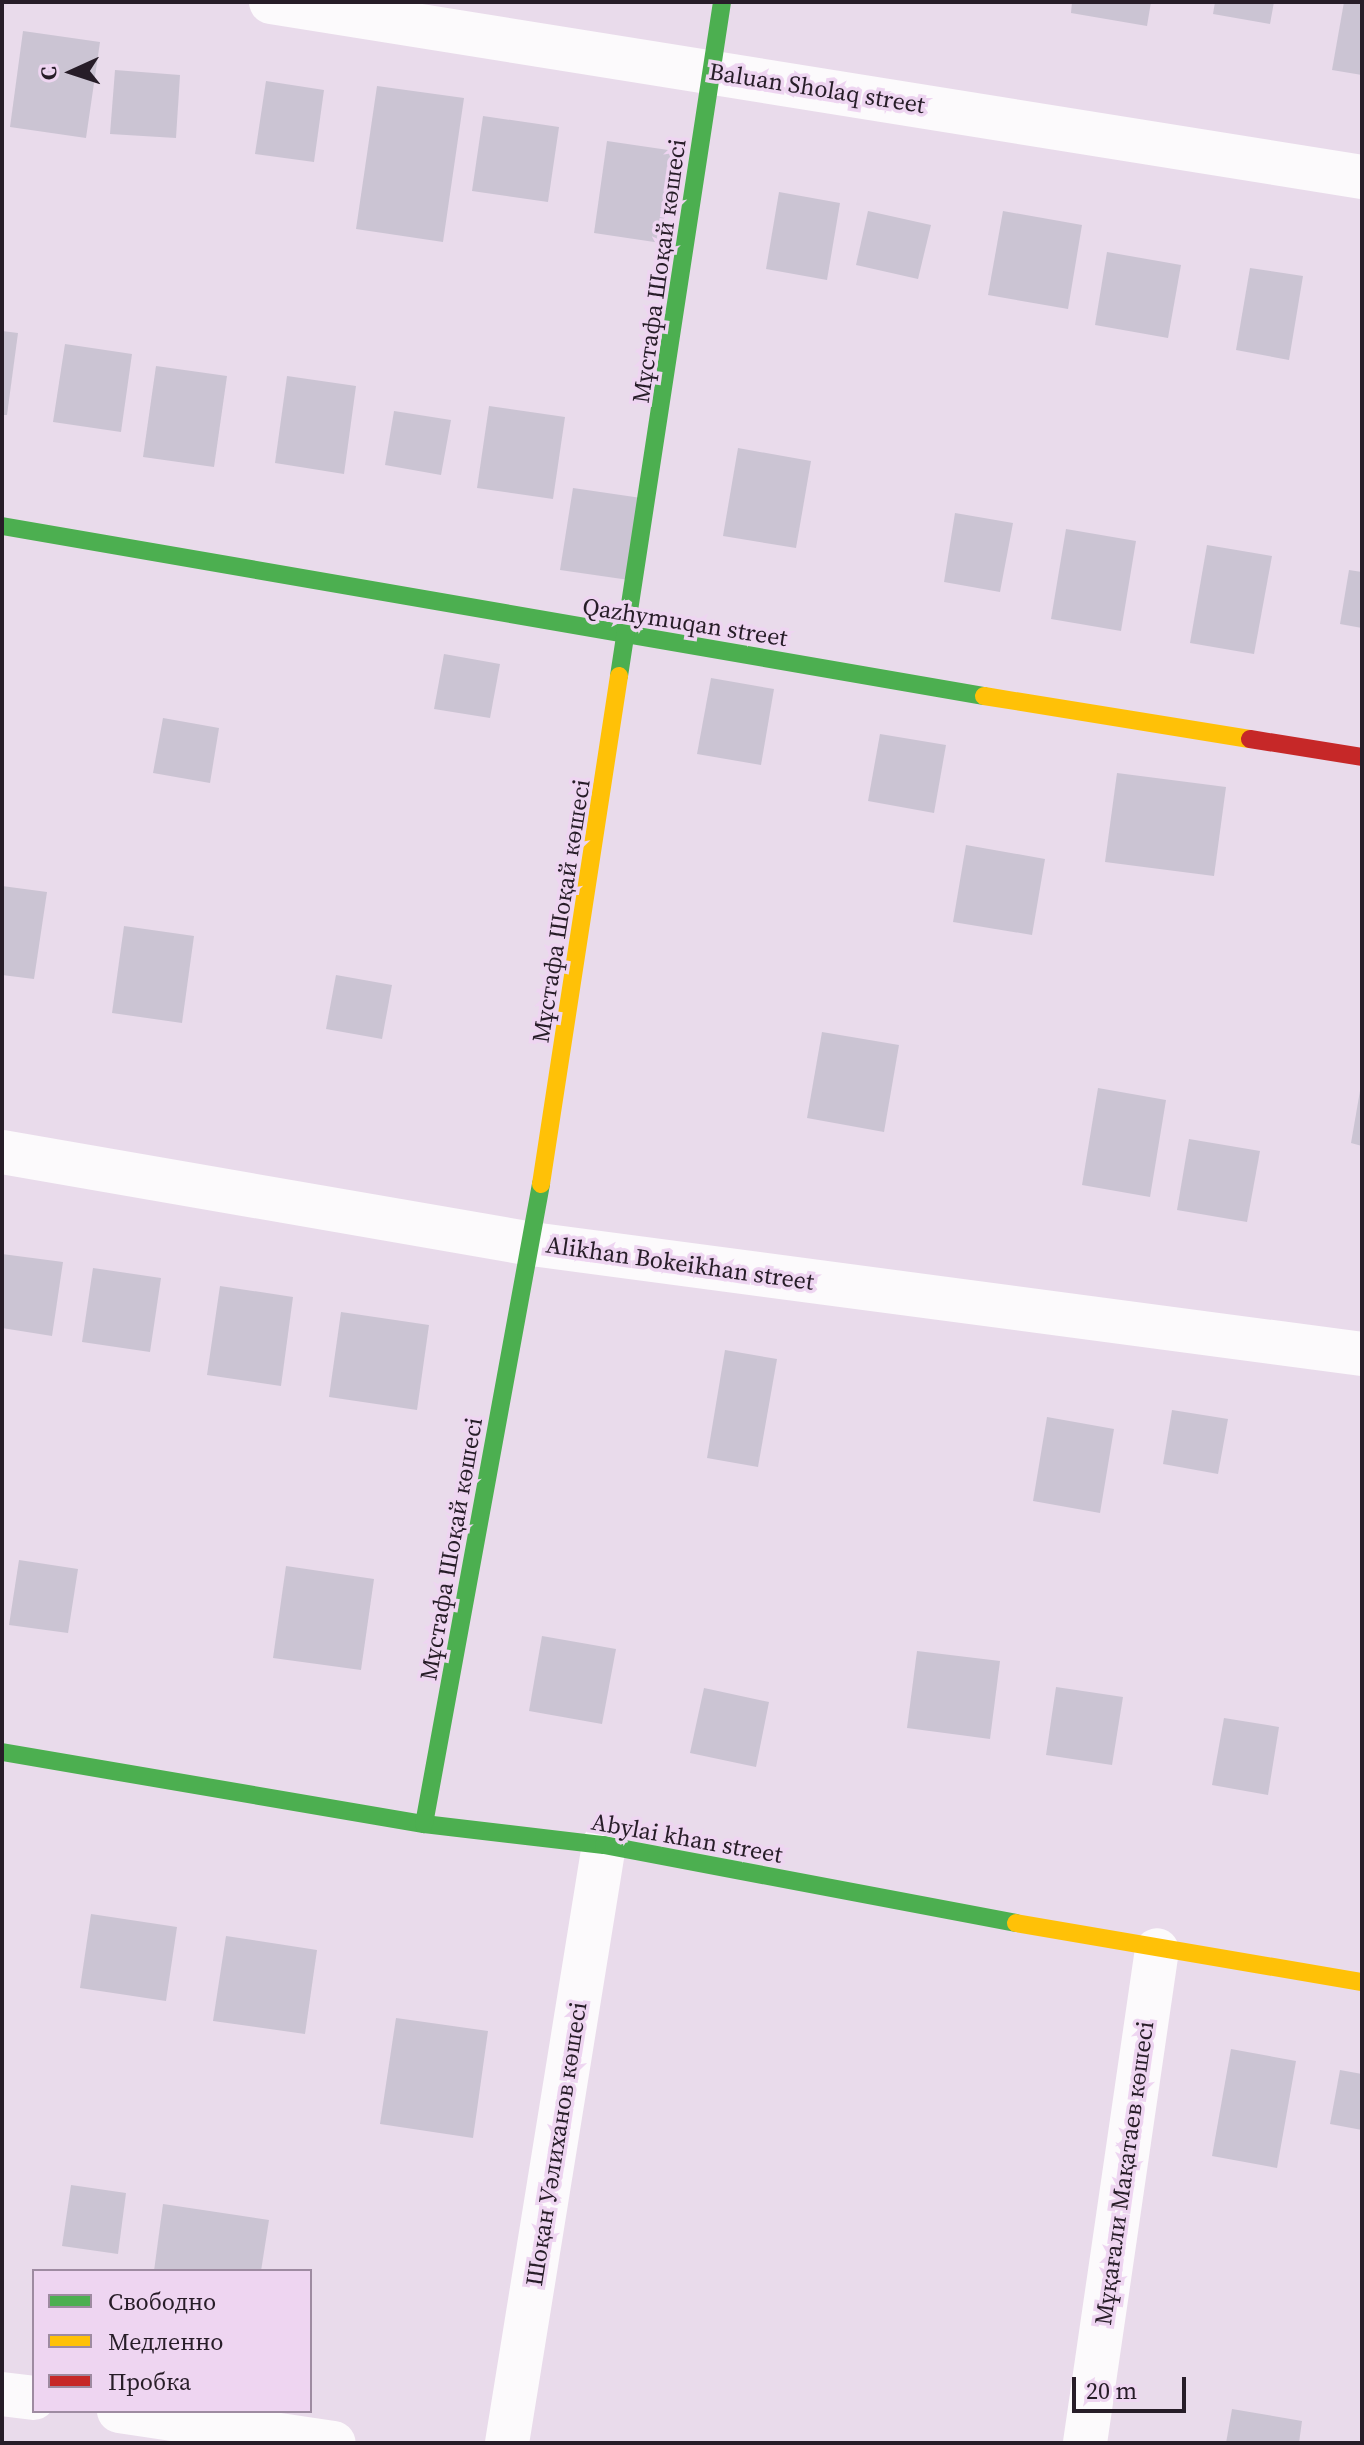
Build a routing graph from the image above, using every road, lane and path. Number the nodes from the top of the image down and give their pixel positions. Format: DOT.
graph roads {
  1 [pos="271,2"];
  2 [pos="722,2"];
  3 [pos="713,71"];
  4 [pos="1362,177"];
  5 [pos="2,526"];
  6 [pos="628,638"];
  7 [pos="1362,757"];
  8 [pos="2,1152"];
  9 [pos="532,1244"];
  10 [pos="1362,1354"];
  11 [pos="2,1752"];
  12 [pos="424,1824"];
  13 [pos="604,1845"];
  14 [pos="1157,1950"];
  15 [pos="1362,1982"];
  16 [pos="2,2394"];
  17 [pos="32,2398"];
  18 [pos="132,2413"];
  19 [pos="334,2443"];
  20 [pos="507,2443"];
  21 [pos="1085,2443"];
  1 -- 3 [label="street, Baluan Sholaq street"];
  2 -- 3 [label="street, Мұстафа Шоқай көшесі"];
  3 -- 4 [label="street, Baluan Sholaq street"];
  3 -- 6 [label="street, Мұстафа Шоқай көшесі"];
  5 -- 6 [label="street, Qazhymuqan street"];
  6 -- 7 [label="street, Qazhymuqan street"];
  6 -- 9 [label="street, Мұстафа Шоқай көшесі"];
  8 -- 9 [label="street, Alikhan Bokeikhan street"];
  9 -- 10 [label="street, Alikhan Bokeikhan street"];
  9 -- 12 [label="street, Мұстафа Шоқай көшесі"];
  11 -- 12 [label="street, Abylai khan street"];
  12 -- 13 [label="street, Abylai khan street"];
  13 -- 14 [label="street, Abylai khan street"];
  13 -- 20 [label="street, Шоқан Уәлиханов көшесі"];
  14 -- 15 [label="street, Abylai khan street"];
  14 -- 21 [label="street, Мұқағали Мақатаев көшесі"];
  16 -- 17 [label="street"];
  18 -- 19 [label="street"];
}
